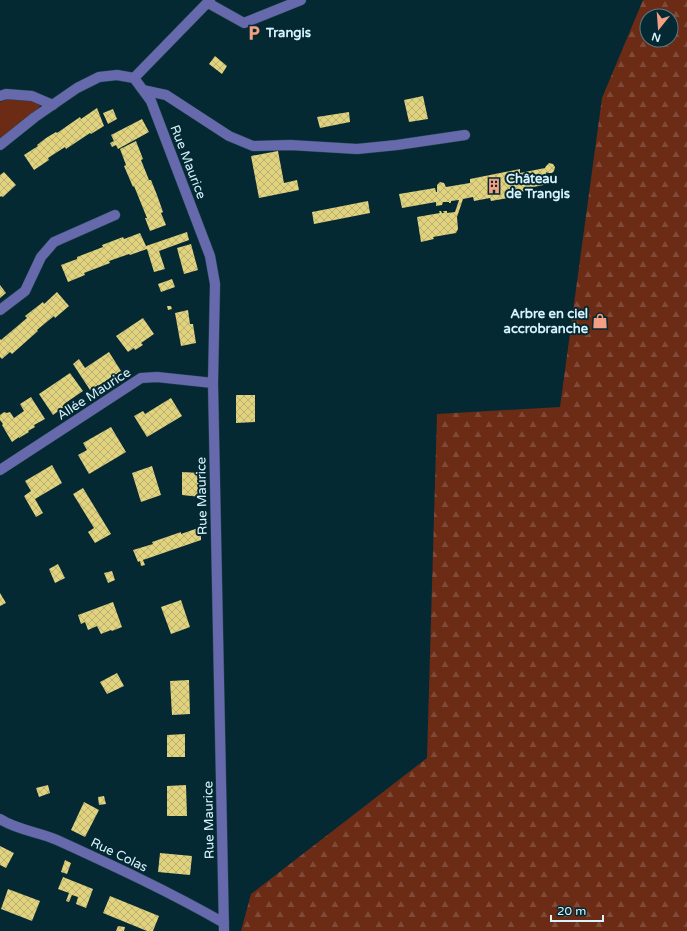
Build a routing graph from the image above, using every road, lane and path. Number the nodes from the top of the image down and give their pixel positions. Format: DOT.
graph roads {
  1 [pos="301,0"];
  2 [pos="209,1"];
  3 [pos="134,78"];
  4 [pos="143,90"];
  5 [pos="0,96"];
  6 [pos="52,105"];
  7 [pos="465,135"];
  8 [pos="0,145"];
  9 [pos="115,215"];
  10 [pos="0,310"];
  11 [pos="213,383"];
  12 [pos="0,470"];
  13 [pos="0,819"];
  14 [pos="224,927"];
  1 -- 2 [label="street"];
  2 -- 3 [label="street"];
  3 -- 4 [label="street, Rue Maurice"];
  3 -- 6 [label="street"];
  4 -- 7 [label="street"];
  4 -- 11 [label="street, Rue Maurice"];
  5 -- 6 [label="street"];
  6 -- 8 [label="street"];
  9 -- 10 [label="street"];
  11 -- 12 [label="street, Allée Maurice"];
  11 -- 14 [label="street, Rue Maurice"];
  13 -- 14 [label="street, Rue Colas"];
}
